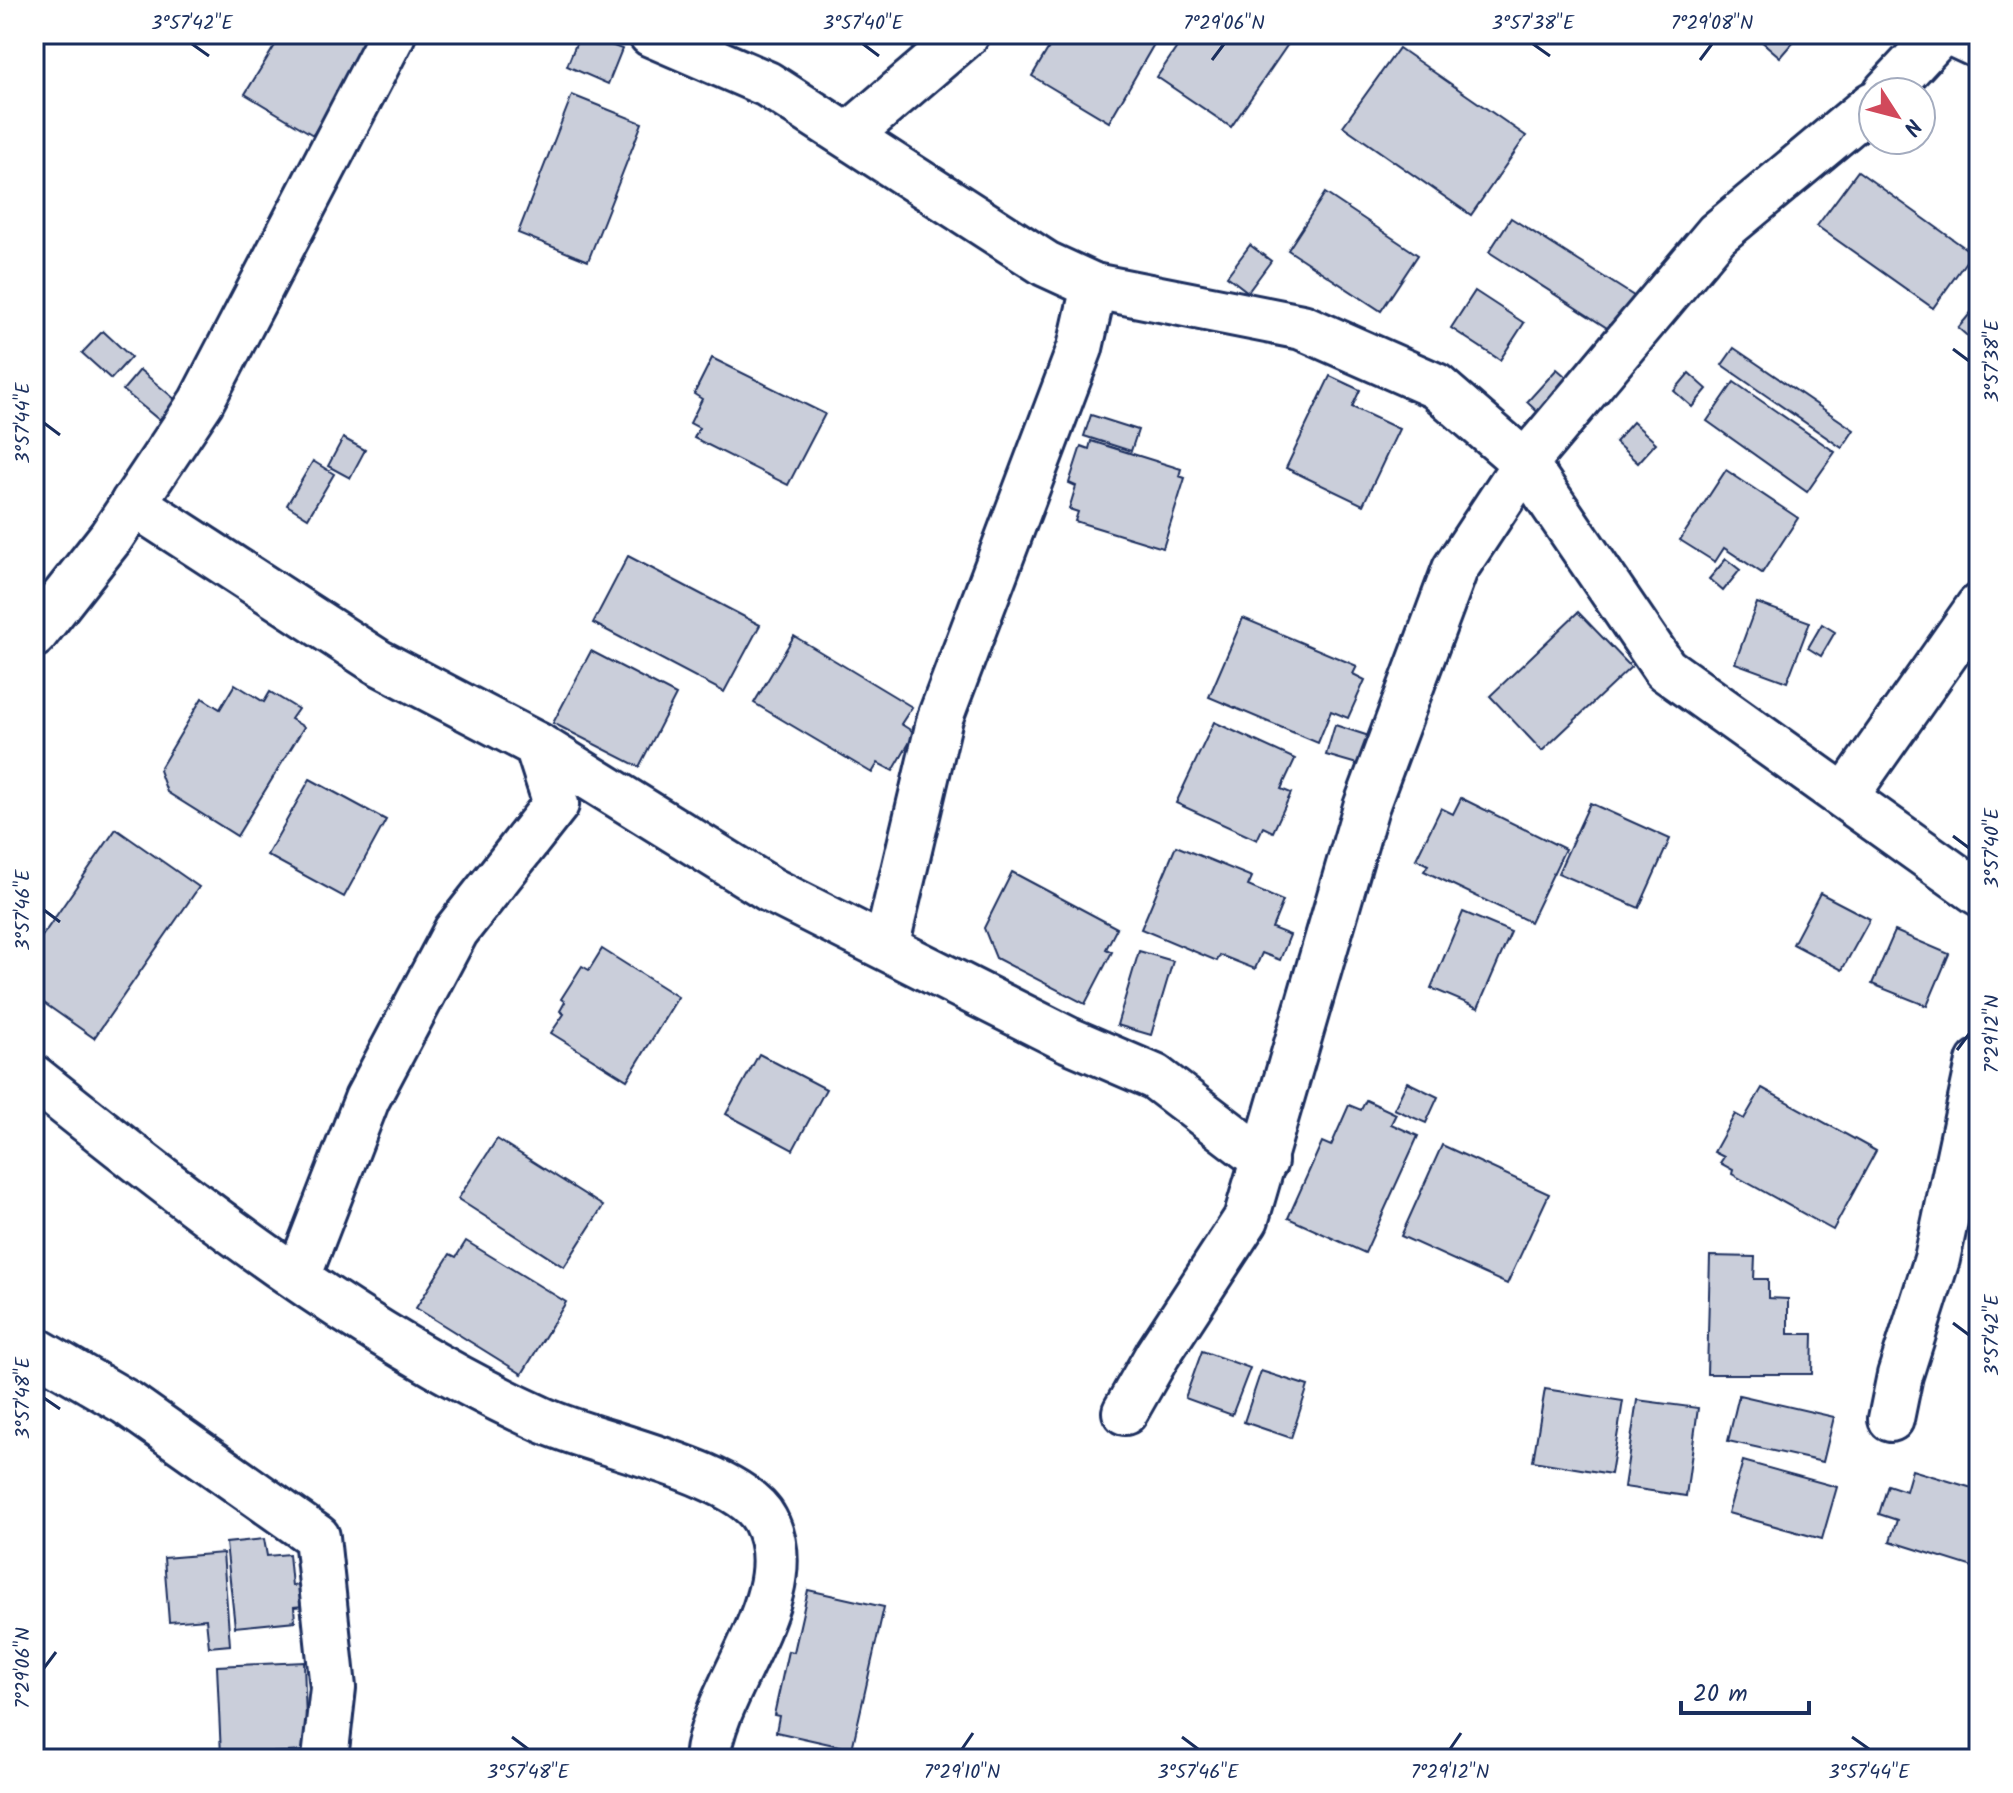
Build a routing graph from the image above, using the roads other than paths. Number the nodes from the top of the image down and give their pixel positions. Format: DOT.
graph roads {
  1 [pos="393,34"];
  2 [pos="651,34"];
  3 [pos="967,34"];
  4 [pos="1940,34"];
  5 [pos="1953,34"];
  6 [pos="1979,46"];
  7 [pos="1901,76"];
  8 [pos="1857,117"];
  9 [pos="849,135"];
  10 [pos="1094,286"];
  11 [pos="1525,463"];
  12 [pos="133,503"];
  13 [pos="1979,606"];
  14 [pos="34,635"];
  15 [pos="537,745"];
  16 [pos="1845,797"];
  17 [pos="1979,893"];
  18 [pos="886,947"];
  19 [pos="1979,1062"];
  20 [pos="34,1078"];
  21 [pos="1265,1161"];
  22 [pos="298,1277"];
  23 [pos="34,1349"];
  24 [pos="1125,1412"];
  25 [pos="1891,1419"];
  26 [pos="325,1759"];
  27 [pos="707,1759"];
  1 -- 12 [label="street"];
  2 -- 9 [label="street"];
  3 -- 9 [label="street"];
  4 -- 7 [label="street"];
  5 -- 6 [label="street"];
  8 -- 11 [label="street"];
  9 -- 10 [label="street"];
  10 -- 11 [label="street"];
  10 -- 18 [label="street"];
  11 -- 16 [label="street"];
  11 -- 21 [label="street"];
  12 -- 14 [label="street"];
  12 -- 15 [label="street"];
  13 -- 16 [label="street"];
  15 -- 18 [label="street"];
  15 -- 22 [label="street"];
  16 -- 17 [label="street"];
  18 -- 21 [label="street"];
  19 -- 25 [label="street"];
  20 -- 22 [label="street"];
  21 -- 24 [label="street"];
  22 -- 27 [label="street"];
  23 -- 26 [label="street"];
}
